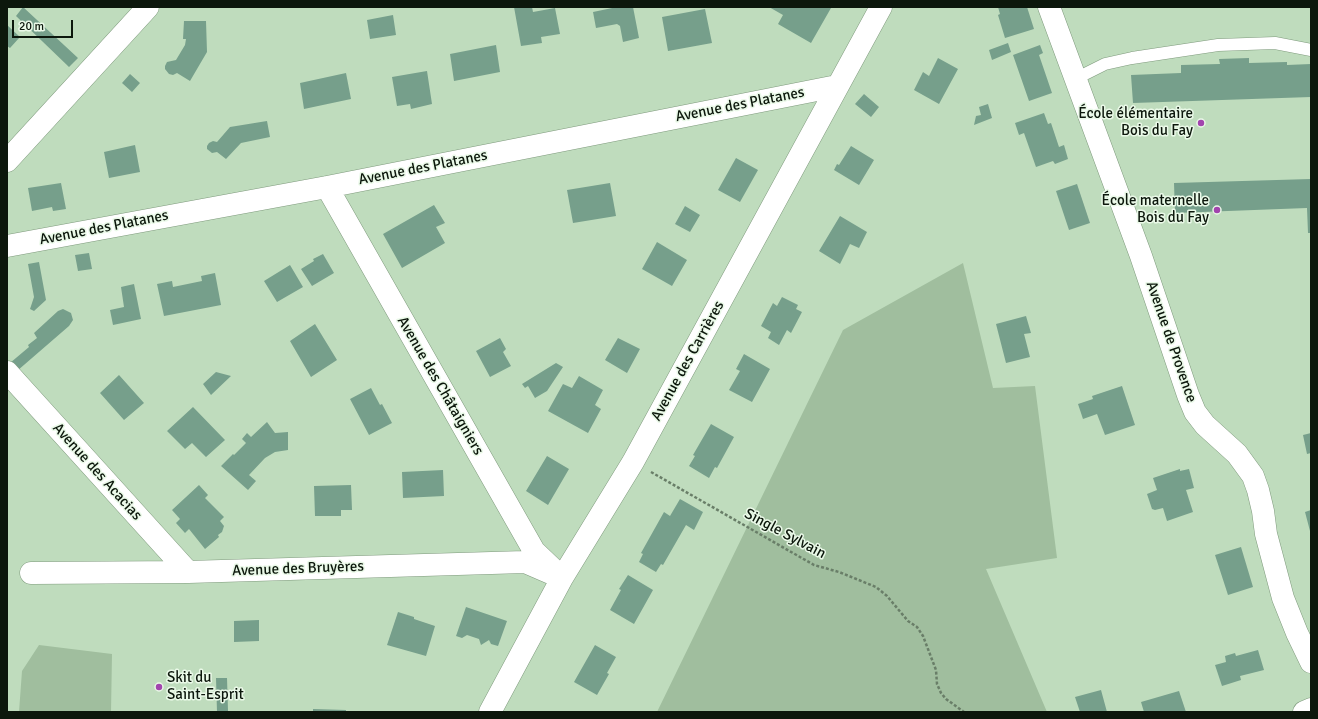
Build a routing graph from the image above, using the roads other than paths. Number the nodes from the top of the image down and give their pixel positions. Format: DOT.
graph roads {
  1 [pos="148,7"];
  2 [pos="881,7"];
  3 [pos="1049,7"];
  4 [pos="1311,50"];
  5 [pos="1075,79"];
  6 [pos="837,86"];
  7 [pos="7,161"];
  8 [pos="327,187"];
  9 [pos="7,246"];
  10 [pos="7,372"];
  11 [pos="188,572"];
  12 [pos="31,573"];
  13 [pos="562,578"];
  14 [pos="1311,662"];
  15 [pos="1311,709"];
  16 [pos="490,712"];
  17 [pos="1304,712"];
  1 -- 7 [label="street"];
  2 -- 6 [label="street, Avenue des Carrières"];
  3 -- 5 [label="street, Avenue de Provence"];
  4 -- 5 [label="lane"];
  5 -- 14 [label="street, Avenue de Provence"];
  6 -- 8 [label="street, Avenue des Platanes"];
  6 -- 13 [label="street, Avenue des Carrières"];
  8 -- 9 [label="street, Avenue des Platanes"];
  8 -- 13 [label="street, Avenue des Châtaigniers"];
  10 -- 11 [label="street, Avenue des Acacias"];
  11 -- 12 [label="street, Avenue des Bruyères"];
  11 -- 13 [label="street, Avenue des Bruyères"];
  13 -- 16 [label="street, Avenue des Carrières"];
  15 -- 17 [label="street"];
}
